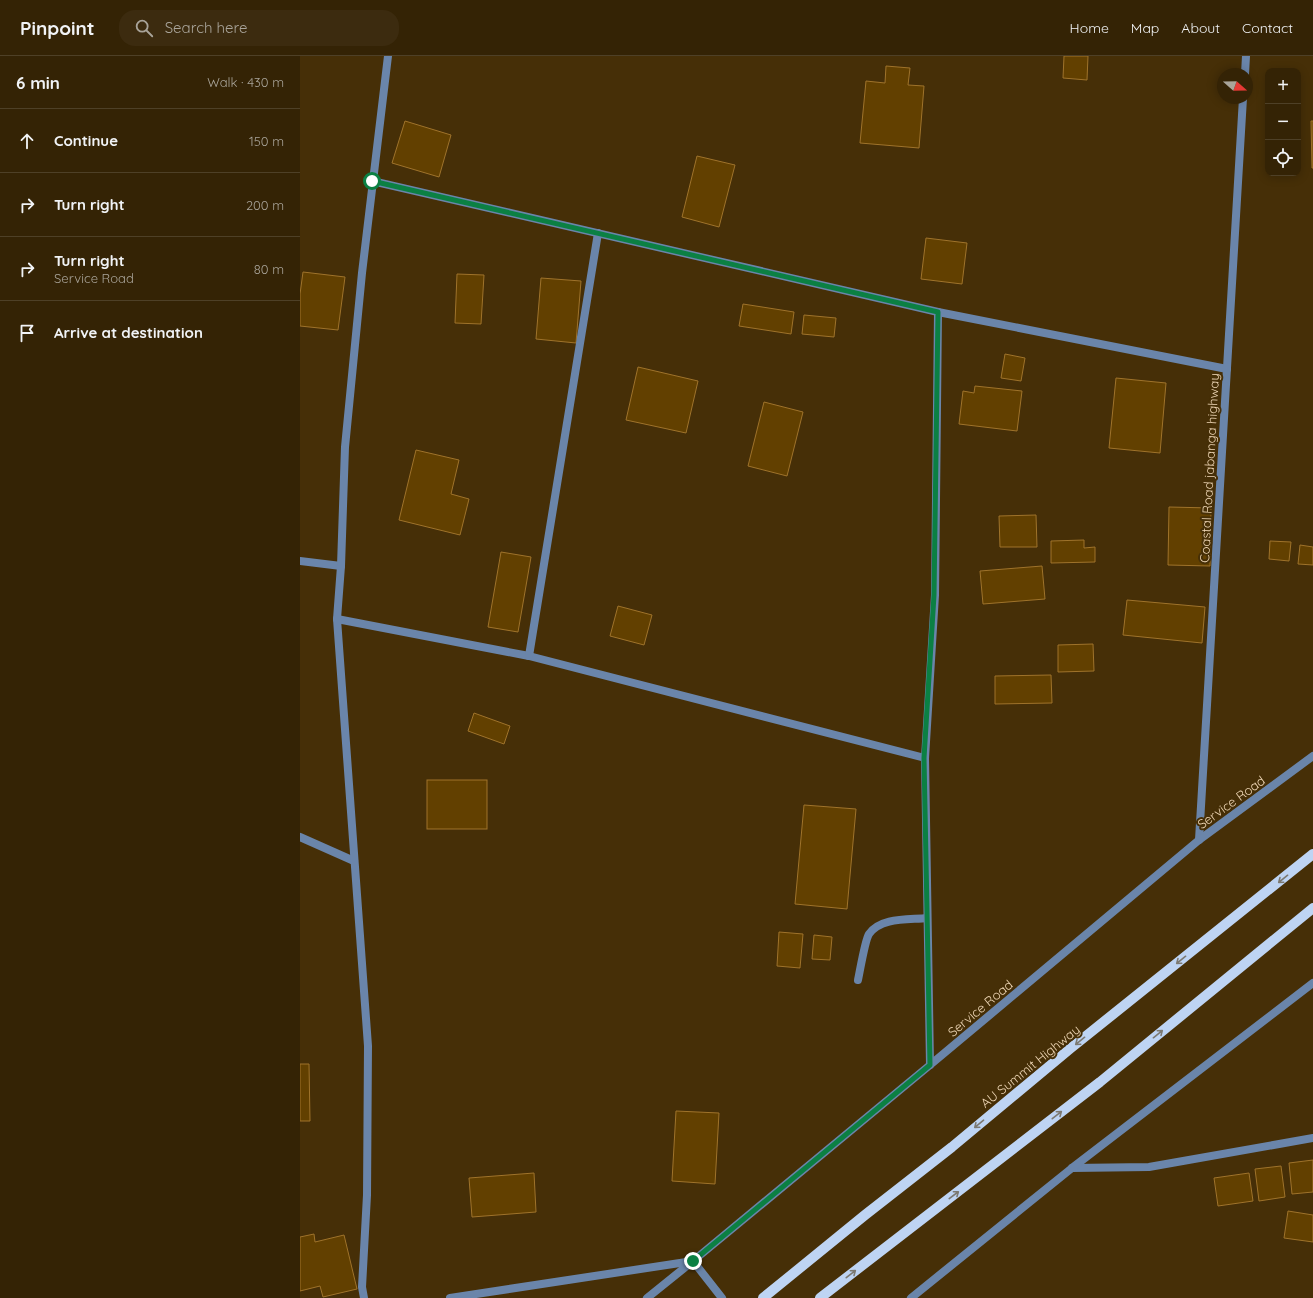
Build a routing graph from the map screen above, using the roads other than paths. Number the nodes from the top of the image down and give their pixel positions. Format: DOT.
graph roads {
  1 [pos="388,56"];
  2 [pos="1246,56"];
  3 [pos="1245,68"];
  4 [pos="1243,104"];
  5 [pos="372,181"];
  6 [pos="598,233"];
  7 [pos="938,312"];
  8 [pos="1228,369"];
  9 [pos="300,561"];
  10 [pos="341,566"];
  11 [pos="337,619"];
  12 [pos="529,656"];
  13 [pos="1313,756"];
  14 [pos="924,758"];
  15 [pos="300,836"];
  16 [pos="1199,840"];
  17 [pos="1313,854"];
  18 [pos="354,861"];
  19 [pos="1313,908"];
  20 [pos="928,918"];
  21 [pos="858,980"];
  22 [pos="1313,983"];
  23 [pos="930,1065"];
  24 [pos="1313,1138"];
  25 [pos="1072,1168"];
  26 [pos="693,1261"];
  27 [pos="364,1298"];
  28 [pos="450,1298"];
  29 [pos="647,1298"];
  30 [pos="722,1298"];
  31 [pos="763,1298"];
  32 [pos="820,1298"];
  33 [pos="910,1298"];
  1 -- 5 [label="street"];
  2 -- 3 [label="street"];
  4 -- 8 [label="street, Coastal Road jabanga highway"];
  5 -- 6 [label="street"];
  5 -- 10 [label="street"];
  6 -- 7 [label="street"];
  6 -- 12 [label="street"];
  7 -- 8 [label="street"];
  7 -- 14 [label="street"];
  8 -- 16 [label="street, Coastal Road jabanga highway"];
  9 -- 10 [label="street"];
  10 -- 11 [label="street"];
  11 -- 12 [label="street"];
  11 -- 18 [label="street"];
  12 -- 14 [label="street"];
  13 -- 16 [label="street, Service Road"];
  14 -- 20 [label="street"];
  15 -- 18 [label="street"];
  16 -- 23 [label="street, Service Road"];
  17 -- 31 [label="main road, AU Summit Highway, one-way"];
  18 -- 27 [label="street"];
  32 -- 19 [label="main road, one-way"];
  20 -- 21 [label="street"];
  20 -- 23 [label="street"];
  22 -- 25 [label="street"];
  23 -- 26 [label="street, Service Road"];
  24 -- 25 [label="street"];
  25 -- 33 [label="street"];
  26 -- 28 [label="street"];
  26 -- 29 [label="street, Service Road"];
  26 -- 30 [label="street"];
}
